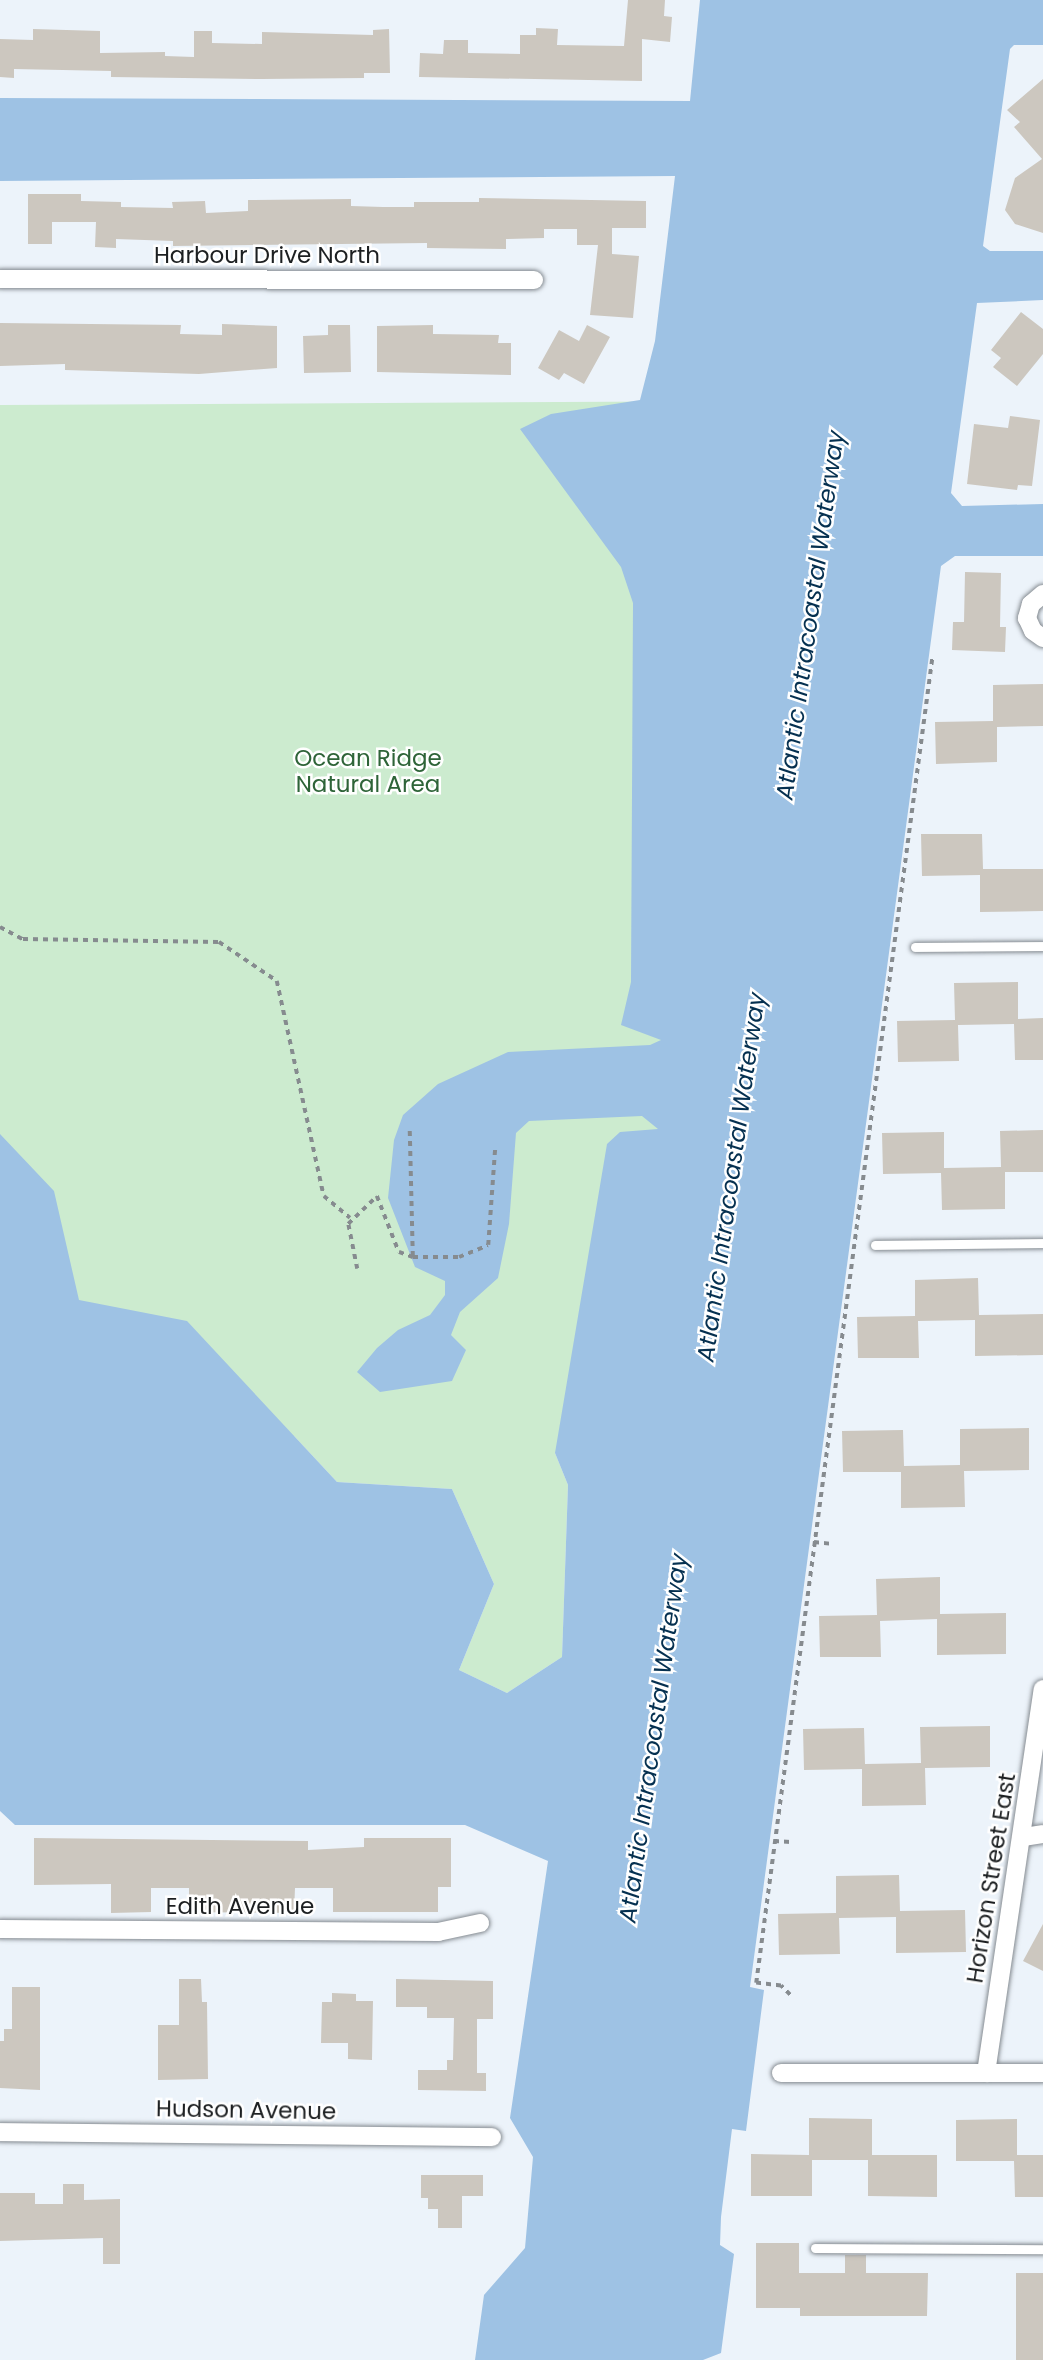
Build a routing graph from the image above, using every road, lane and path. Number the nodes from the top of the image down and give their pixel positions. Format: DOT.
graph roads {
  1 [pos="0,279"];
  2 [pos="534,280"];
  3 [pos="1043,594"];
  4 [pos="1043,638"];
  5 [pos="932,658"];
  6 [pos="0,927"];
  7 [pos="1043,946"];
  8 [pos="915,947"];
  9 [pos="410,1131"];
  10 [pos="495,1147"];
  11 [pos="350,1218"];
  12 [pos="1043,1243"];
  13 [pos="875,1245"];
  14 [pos="413,1257"];
  15 [pos="357,1269"];
  16 [pos="814,1542"];
  17 [pos="832,1544"];
  18 [pos="1043,1689"];
  19 [pos="1043,1834"];
  20 [pos="1024,1837"];
  21 [pos="774,1841"];
  22 [pos="791,1842"];
  23 [pos="480,1923"];
  24 [pos="0,1929"];
  25 [pos="790,1996"];
  26 [pos="781,2073"];
  27 [pos="986,2073"];
  28 [pos="1043,2073"];
  29 [pos="0,2132"];
  30 [pos="492,2137"];
  31 [pos="815,2248"];
  32 [pos="1043,2249"];
  1 -- 2 [label="street, Harbour Drive North"];
  3 -- 4 [label="street"];
  5 -- 16 [label="path"];
  6 -- 11 [label="path"];
  7 -- 8 [label="lane"];
  9 -- 14 [label="path"];
  10 -- 14 [label="path"];
  11 -- 14 [label="path"];
  11 -- 15 [label="path"];
  12 -- 13 [label="lane"];
  16 -- 17 [label="path"];
  16 -- 21 [label="path"];
  18 -- 20 [label="street, Horizon Street East"];
  19 -- 20 [label="street"];
  20 -- 27 [label="street, Horizon Street East"];
  21 -- 22 [label="path"];
  21 -- 25 [label="path"];
  23 -- 24 [label="street, Edith Avenue"];
  26 -- 27 [label="street"];
  27 -- 28 [label="street"];
  29 -- 30 [label="street, Hudson Avenue"];
  31 -- 32 [label="lane"];
}
